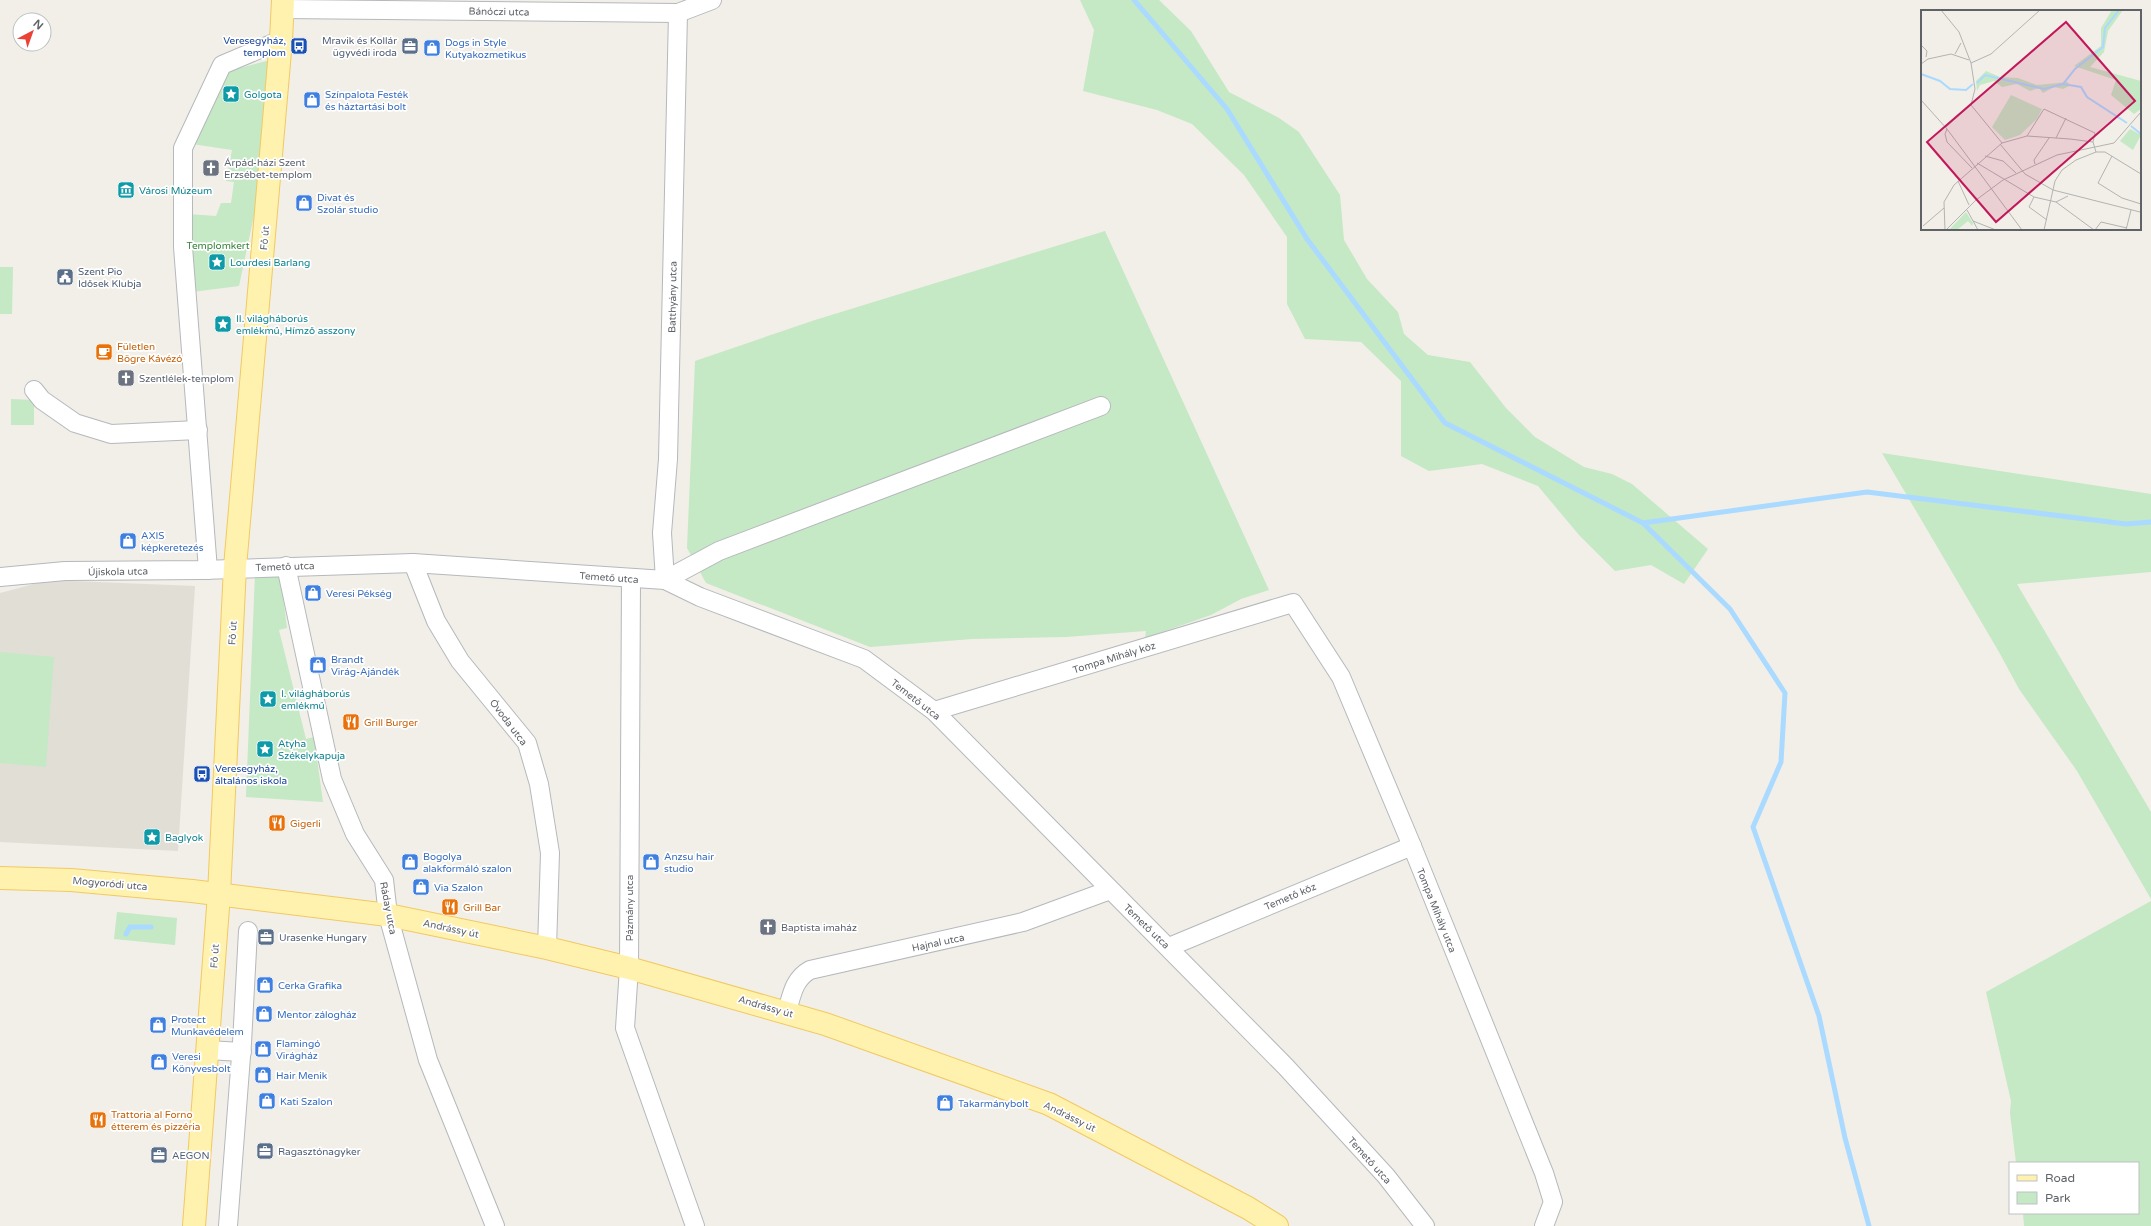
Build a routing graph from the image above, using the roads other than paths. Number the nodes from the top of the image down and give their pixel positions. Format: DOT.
graph roads {
  1 [pos="712,0"];
  2 [pos="283,5"];
  3 [pos="678,13"];
  4 [pos="281,40"];
  5 [pos="34,390"];
  6 [pos="1101,406"];
  7 [pos="198,430"];
  8 [pos="413,563"];
  9 [pos="286,566"];
  10 [pos="235,567"];
  11 [pos="208,570"];
  12 [pos="0,577"];
  13 [pos="631,579"];
  14 [pos="665,580"];
  15 [pos="1293,603"];
  16 [pos="934,711"];
  17 [pos="1412,846"];
  18 [pos="0,878"];
  19 [pos="1110,890"];
  20 [pos="219,894"];
  21 [pos="388,915"];
  22 [pos="248,931"];
  23 [pos="1169,947"];
  24 [pos="547,948"];
  25 [pos="629,968"];
  26 [pos="787,1011"];
  27 [pos="207,1050"];
  28 [pos="242,1052"];
  29 [pos="194,1226"];
  30 [pos="228,1226"];
  31 [pos="495,1226"];
  32 [pos="695,1226"];
  33 [pos="1277,1226"];
  34 [pos="1425,1226"];
  35 [pos="1544,1226"];
  1 -- 3 [label="street, Bánóczi utca"];
  2 -- 3 [label="street, Bánóczi utca"];
  2 -- 4 [label="main road, Fő út"];
  3 -- 14 [label="street, Batthyány utca"];
  4 -- 7 [label="street"];
  4 -- 10 [label="main road, Fő út"];
  5 -- 7 [label="street"];
  6 -- 14 [label="street"];
  7 -- 11 [label="street"];
  8 -- 9 [label="street, Temető utca"];
  8 -- 13 [label="street, Temető utca"];
  8 -- 24 [label="street, Óvoda utca"];
  9 -- 10 [label="street, Temető utca"];
  9 -- 21 [label="street, Ráday utca"];
  10 -- 11 [label="street, Újiskola utca"];
  10 -- 20 [label="main road, Fő út"];
  11 -- 12 [label="street, Újiskola utca"];
  13 -- 14 [label="street, Temető utca"];
  13 -- 25 [label="street, Pázmány utca"];
  14 -- 16 [label="street, Temető utca"];
  15 -- 16 [label="street, Tompa Mihály köz"];
  15 -- 17 [label="street, Tompa Mihály utca"];
  16 -- 19 [label="street, Temető utca"];
  17 -- 23 [label="street, Temető köz"];
  17 -- 35 [label="street, Tompa Mihály utca"];
  18 -- 20 [label="main road, Mogyoródi utca"];
  19 -- 23 [label="street, Temető utca"];
  19 -- 26 [label="street, Hajnal utca"];
  20 -- 21 [label="main road, Andrássy út"];
  20 -- 27 [label="main road, Fő út"];
  21 -- 24 [label="main road, Andrássy út"];
  21 -- 31 [label="street, Ráday utca"];
  22 -- 28 [label="street"];
  23 -- 34 [label="street, Temető utca"];
  24 -- 25 [label="main road, Andrássy út"];
  25 -- 26 [label="main road, Andrássy út"];
  25 -- 32 [label="street, Pázmány utca"];
  26 -- 33 [label="main road, Andrássy út"];
  27 -- 28 [label="street"];
  27 -- 29 [label="main road, Fő út"];
  28 -- 30 [label="street"];
}
